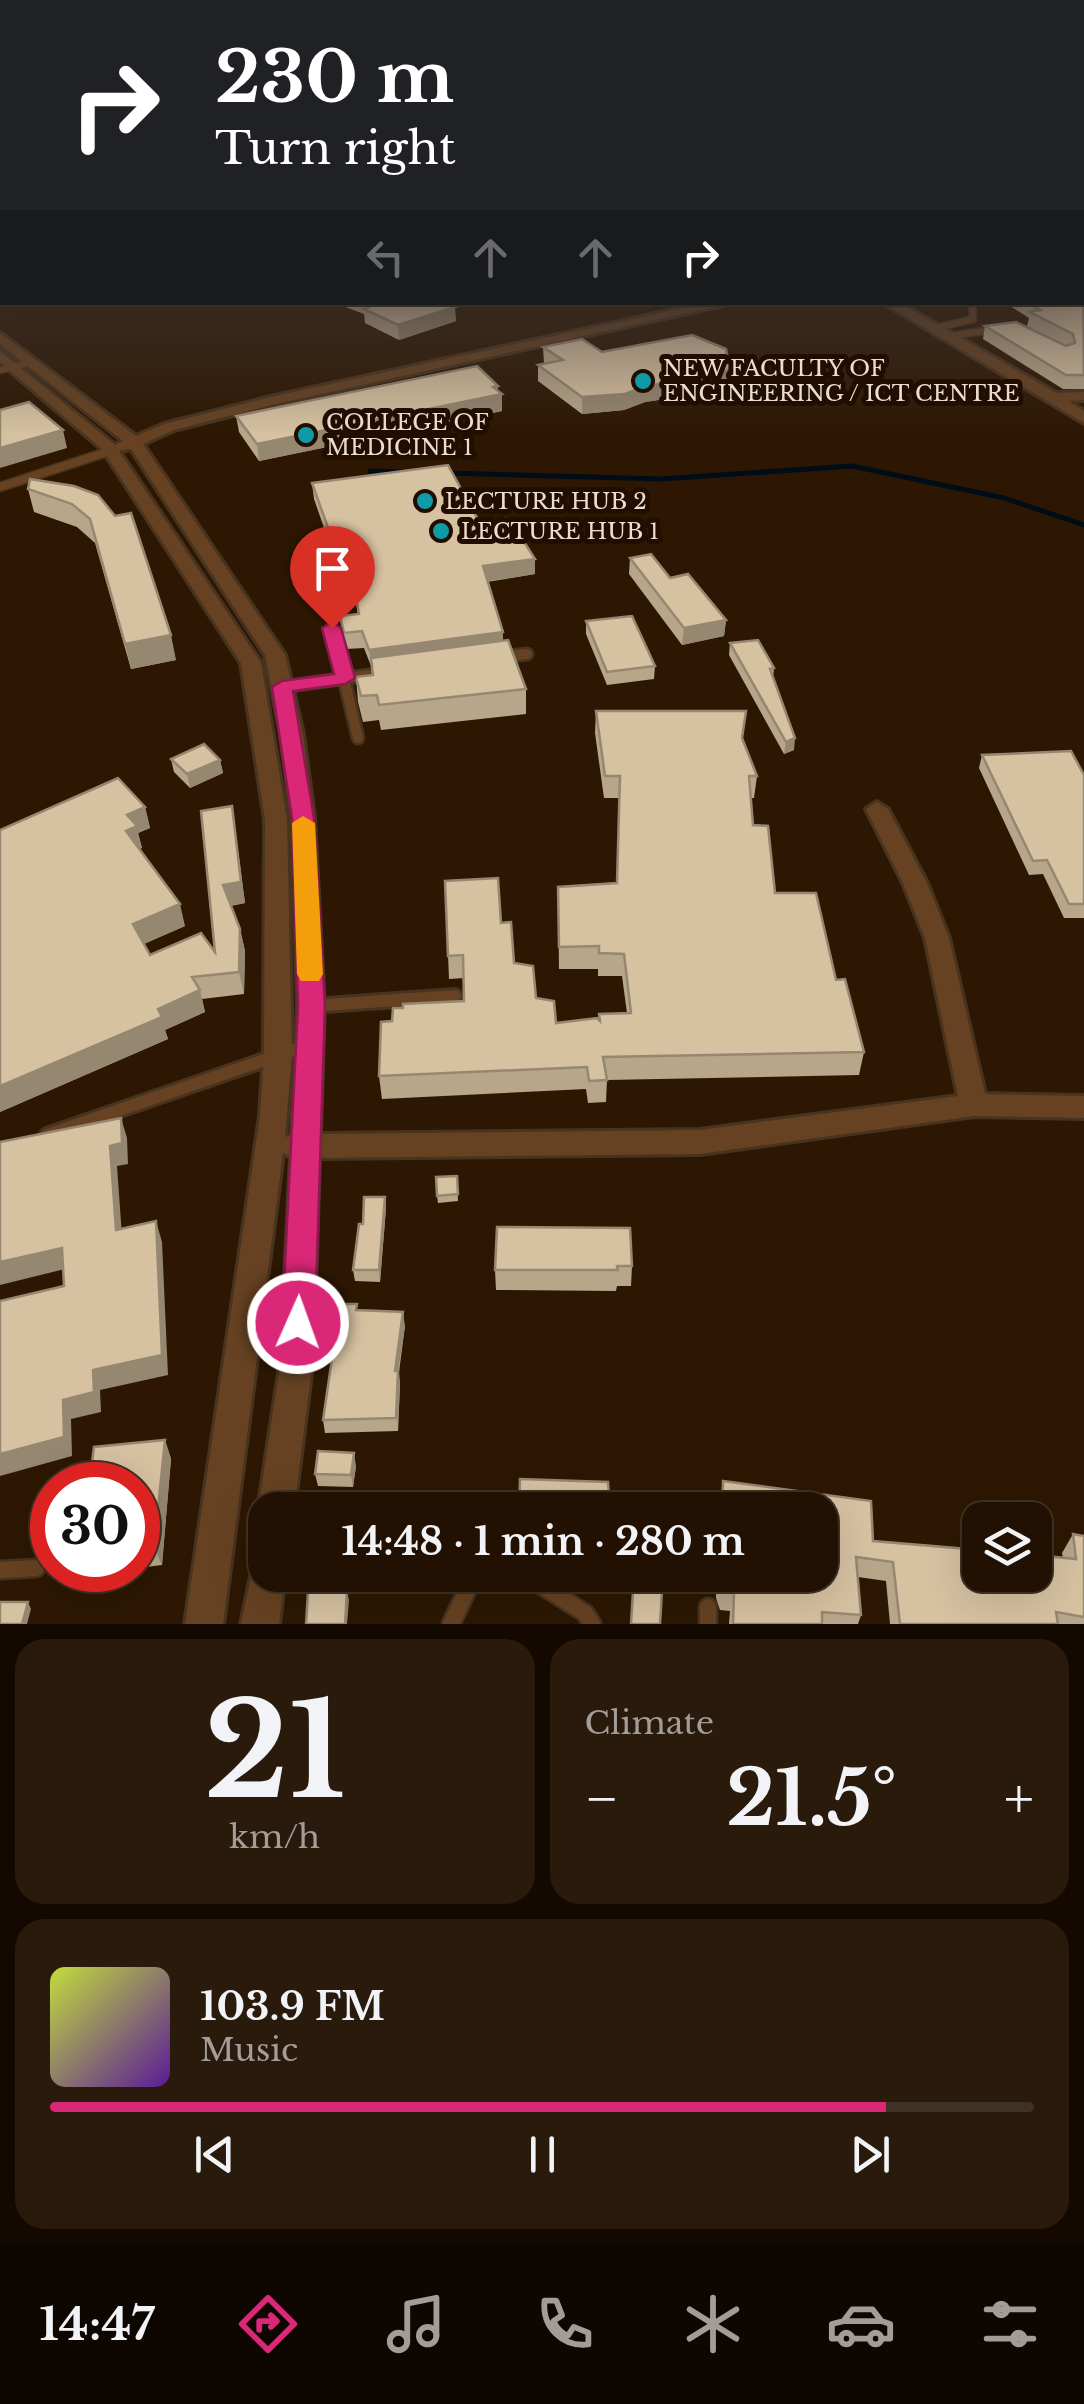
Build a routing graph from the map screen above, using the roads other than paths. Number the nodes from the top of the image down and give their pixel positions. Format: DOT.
graph roads {
  1 [pos="717,305"];
  2 [pos="894,305"];
  3 [pos="972,305"];
  4 [pos="1005,327"];
  5 [pos="936,328"];
  6 [pos="0,336"];
  7 [pos="951,336"];
  8 [pos="12,363"];
  9 [pos="1084,396"];
  10 [pos="1053,398"];
  11 [pos="1084,418"];
  12 [pos="122,447"];
  13 [pos="0,487"];
  14 [pos="332,628"];
  15 [pos="527,654"];
  16 [pos="491,659"];
  17 [pos="400,671"];
  18 [pos="345,678"];
  19 [pos="282,687"];
  20 [pos="288,715"];
  21 [pos="262,719"];
  22 [pos="358,738"];
  23 [pos="876,809"];
  24 [pos="455,996"];
  25 [pos="312,1006"];
  26 [pos="310,1044"];
  27 [pos="278,1054"];
  28 [pos="974,1105"];
  29 [pos="1084,1107"];
  30 [pos="37,1138"];
  31 [pos="306,1146"];
  32 [pos="271,1148"];
  33 [pos="278,1492"];
  34 [pos="30,1568"];
  35 [pos="0,1570"];
  36 [pos="265,1592"];
  37 [pos="466,1592"];
  38 [pos="552,1592"];
  39 [pos="204,1624"];
  40 [pos="260,1624"];
  41 [pos="451,1624"];
  42 [pos="592,1624"];
  1 -- 12 [label="street"];
  2 -- 5 [label="street"];
  3 -- 5 [label="lane"];
  4 -- 7 [label="lane"];
  5 -- 7 [label="street"];
  6 -- 8 [label="street"];
  7 -- 10 [label="street"];
  8 -- 12 [label="street"];
  9 -- 10 [label="street"];
  10 -- 11 [label="street"];
  12 -- 13 [label="lane"];
  12 -- 19 [label="street"];
  12 -- 21 [label="street"];
  14 -- 18 [label="lane"];
  15 -- 16 [label="lane"];
  17 -- 18 [label="lane"];
  18 -- 19 [label="lane"];
  18 -- 22 [label="lane"];
  19 -- 20 [label="street"];
  20 -- 21 [label="street"];
  20 -- 25 [label="street"];
  21 -- 27 [label="street"];
  23 -- 28 [label="street"];
  24 -- 25 [label="lane"];
  25 -- 26 [label="street"];
  26 -- 27 [label="lane"];
  26 -- 31 [label="street"];
  27 -- 30 [label="lane"];
  27 -- 32 [label="street"];
  28 -- 29 [label="street"];
  28 -- 31 [label="street"];
  31 -- 32 [label="street"];
  31 -- 33 [label="street"];
  32 -- 39 [label="street"];
  34 -- 35 [label="lane"];
  36 -- 40 [label="street"];
  37 -- 41 [label="lane"];
  38 -- 42 [label="lane"];
}
